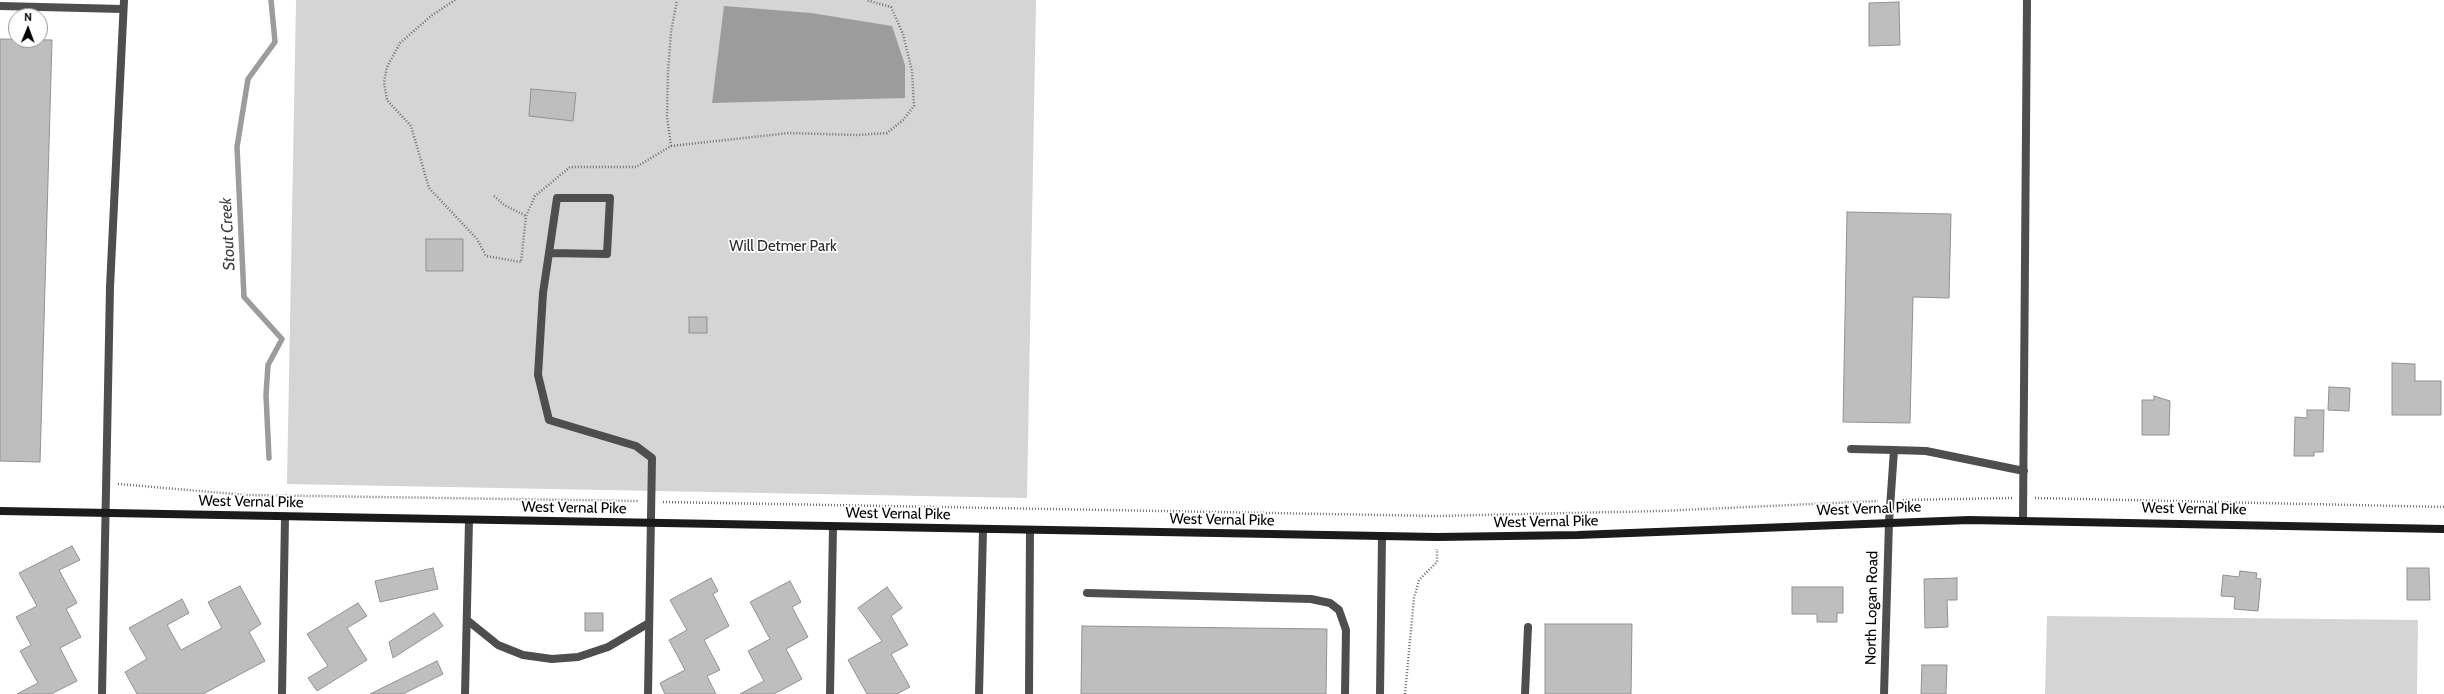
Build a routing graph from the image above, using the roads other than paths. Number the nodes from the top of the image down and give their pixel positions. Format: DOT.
graph roads {
  1 [pos="124,0"];
  2 [pos="2027,0"];
  3 [pos="0,6"];
  4 [pos="122,9"];
  5 [pos="549,253"];
  6 [pos="1850,449"];
  7 [pos="1894,450"];
  8 [pos="2024,471"];
  9 [pos="0,511"];
  10 [pos="106,513"];
  11 [pos="285,517"];
  12 [pos="469,520"];
  13 [pos="2023,520"];
  14 [pos="1889,522"];
  15 [pos="651,524"];
  16 [pos="833,527"];
  17 [pos="2444,529"];
  18 [pos="983,530"];
  19 [pos="1030,530"];
  20 [pos="1382,536"];
  21 [pos="1086,593"];
  22 [pos="467,620"];
  23 [pos="649,622"];
  24 [pos="1528,627"];
  25 [pos="102,694"];
  26 [pos="282,694"];
  27 [pos="466,694"];
  28 [pos="648,694"];
  29 [pos="830,694"];
  30 [pos="979,694"];
  31 [pos="1029,694"];
  32 [pos="1345,694"];
  33 [pos="1380,694"];
  34 [pos="1525,694"];
  35 [pos="1884,694"];
  1 -- 4 [label="street"];
  2 -- 8 [label="street"];
  3 -- 4 [label="street"];
  4 -- 10 [label="street"];
  5 -- 5 [label="street"];
  5 -- 15 [label="street"];
  6 -- 7 [label="street"];
  7 -- 8 [label="street"];
  7 -- 14 [label="street, North Logan Road"];
  8 -- 13 [label="street"];
  9 -- 10 [label="main road, West Vernal Pike"];
  10 -- 11 [label="main road, West Vernal Pike"];
  10 -- 25 [label="street"];
  11 -- 12 [label="main road, West Vernal Pike"];
  11 -- 26 [label="street"];
  12 -- 15 [label="main road, West Vernal Pike"];
  12 -- 22 [label="street"];
  13 -- 14 [label="main road, West Vernal Pike"];
  13 -- 17 [label="main road, West Vernal Pike"];
  14 -- 20 [label="main road, West Vernal Pike"];
  14 -- 35 [label="street, North Logan Road"];
  15 -- 16 [label="main road, West Vernal Pike"];
  15 -- 23 [label="street"];
  16 -- 18 [label="main road, West Vernal Pike"];
  16 -- 29 [label="street"];
  18 -- 19 [label="main road, West Vernal Pike"];
  18 -- 30 [label="street"];
  19 -- 20 [label="main road, West Vernal Pike"];
  19 -- 31 [label="street"];
  20 -- 33 [label="street"];
  21 -- 32 [label="street"];
  22 -- 23 [label="street"];
  22 -- 27 [label="street"];
  23 -- 28 [label="street"];
  24 -- 34 [label="street"];
}
